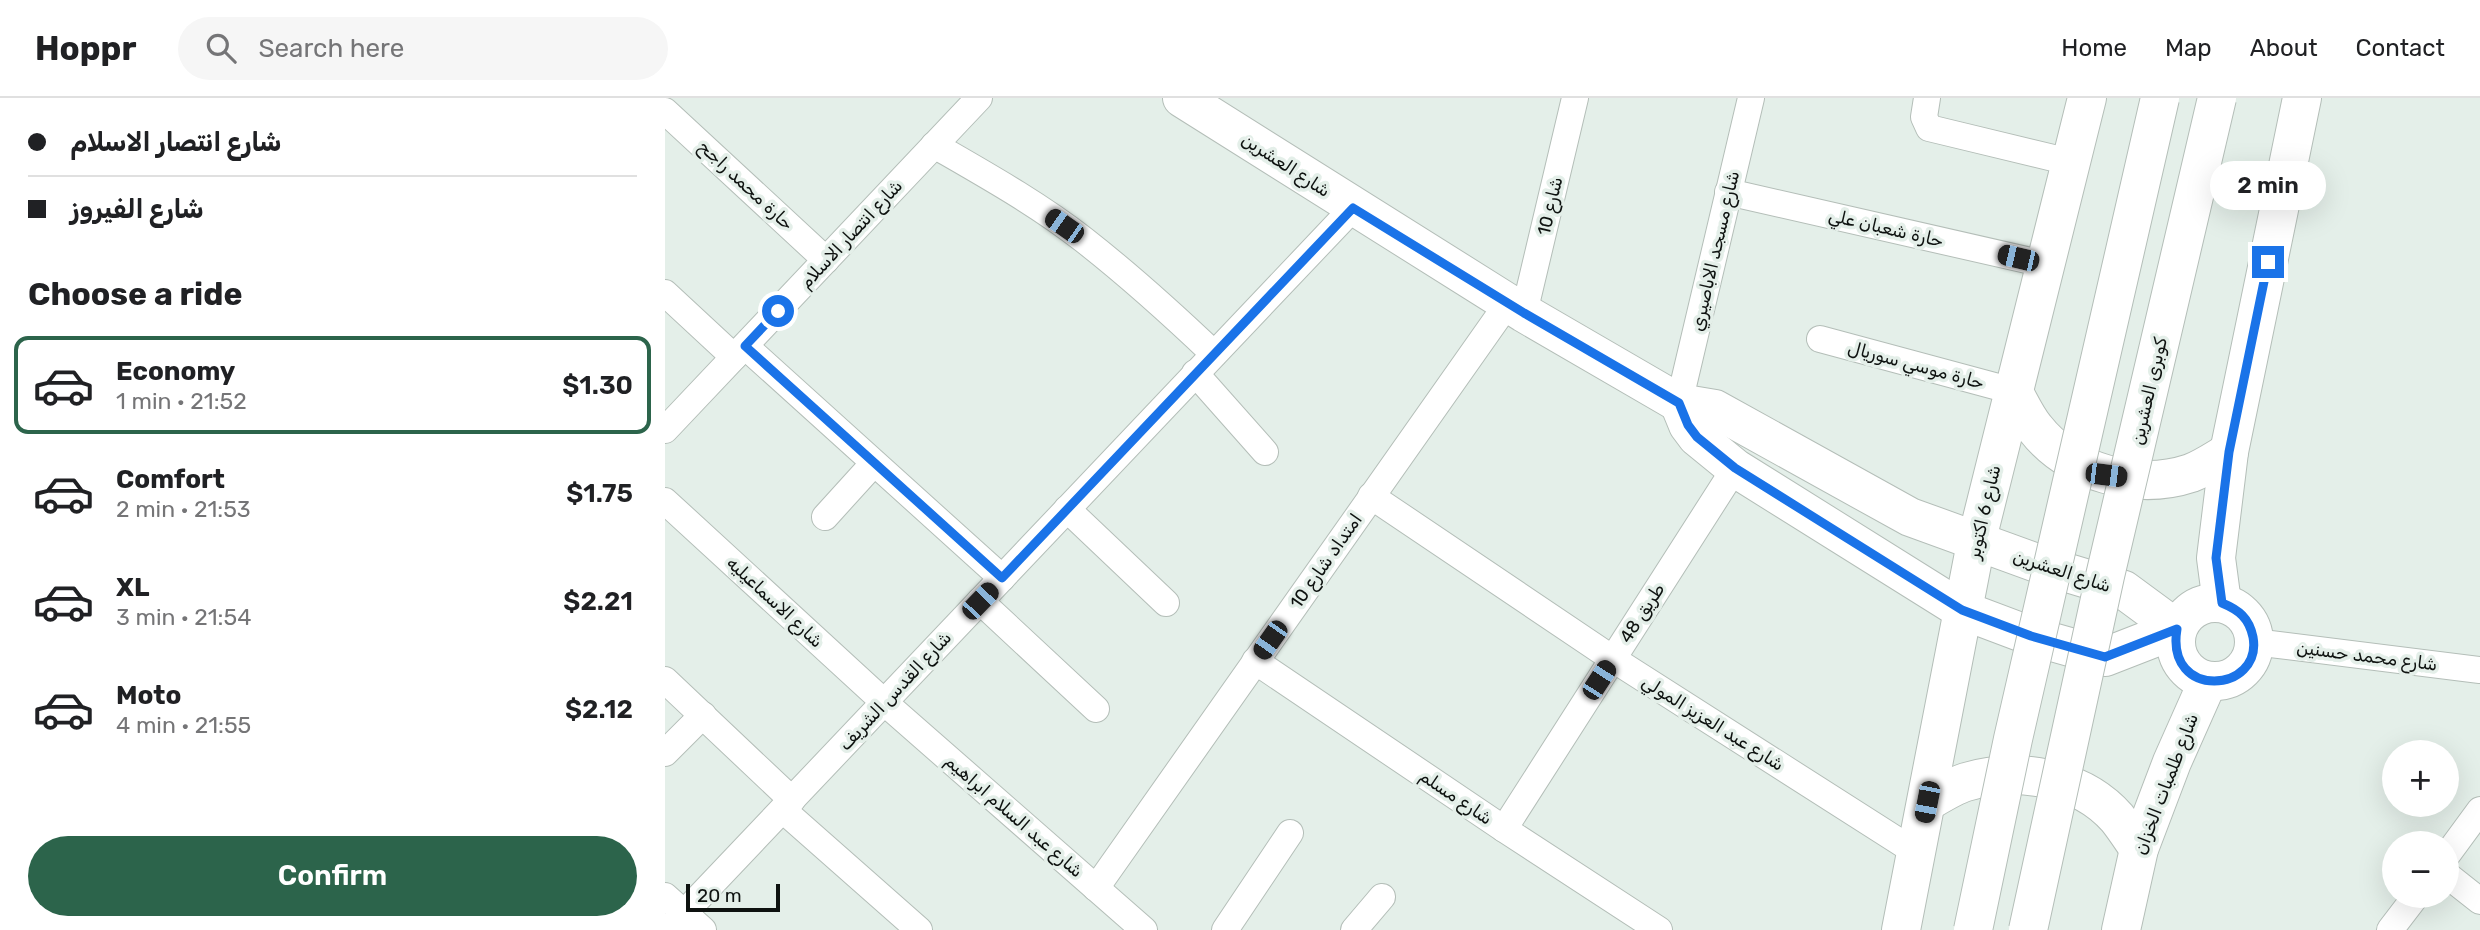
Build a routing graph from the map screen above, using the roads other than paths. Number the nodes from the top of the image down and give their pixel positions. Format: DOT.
graph roads {
  1 [pos="979,98"];
  2 [pos="1182,98"];
  3 [pos="1575,98"];
  4 [pos="1751,98"];
  5 [pos="1927,98"];
  6 [pos="2087,98"];
  7 [pos="2160,98"];
  8 [pos="2217,98"];
  9 [pos="2302,98"];
  10 [pos="665,111"];
  11 [pos="934,145"];
  12 [pos="2070,162"];
  13 [pos="1728,192"];
  14 [pos="1353,208"];
  15 [pos="826,260"];
  16 [pos="2044,264"];
  17 [pos="665,293"];
  18 [pos="1516,308"];
  19 [pos="1820,339"];
  20 [pos="739,351"];
  21 [pos="1214,354"];
  22 [pos="1195,373"];
  23 [pos="2013,391"];
  24 [pos="1679,403"];
  25 [pos="665,430"];
  26 [pos="1265,452"];
  27 [pos="2229,452"];
  28 [pos="874,463"];
  29 [pos="1735,468"];
  30 [pos="1371,496"];
  31 [pos="665,501"];
  32 [pos="1067,509"];
  33 [pos="825,517"];
  34 [pos="1976,542"];
  35 [pos="1002,578"];
  36 [pos="980,601"];
  37 [pos="1166,603"];
  38 [pos="2222,603"];
  39 [pos="1962,610"];
  40 [pos="2177,629"];
  41 [pos="2254,642"];
  42 [pos="1613,659"];
  43 [pos="1255,661"];
  44 [pos="2480,670"];
  45 [pos="665,680"];
  46 [pos="2208,681"];
  47 [pos="884,702"];
  48 [pos="1096,709"];
  49 [pos="703,715"];
  50 [pos="665,753"];
  51 [pos="1927,802"];
  52 [pos="787,805"];
  53 [pos="2480,810"];
  54 [pos="1503,829"];
  55 [pos="1290,833"];
  56 [pos="2459,839"];
  57 [pos="2139,849"];
  58 [pos="1917,853"];
  59 [pos="2459,884"];
  60 [pos="1096,888"];
  61 [pos="1382,897"];
  62 [pos="2480,901"];
  63 [pos="2407,908"];
  64 [pos="680,917"];
  65 [pos="919,930"];
  66 [pos="1144,930"];
  67 [pos="1226,930"];
  68 [pos="1354,930"];
  69 [pos="1659,930"];
  70 [pos="1901,930"];
  71 [pos="1973,930"];
  72 [pos="2028,930"];
  73 [pos="2121,930"];
  74 [pos="2390,930"];
  1 -- 11 [label="street, شارع انتصار الاسلام"];
  2 -- 14 [label="main road, شارع العشرين"];
  3 -- 18 [label="street, شارع 10"];
  4 -- 13 [label="street, شارع مسجد الاباصيري"];
  5 -- 12 [label="street"];
  6 -- 12 [label="main road, شارع 6 اكتوبر"];
  7 -- 71 [label="main road, bridge"];
  8 -- 72 [label="main road, كوبرى العشرين, bridge"];
  9 -- 27 [label="main road"];
  10 -- 15 [label="street, حارة محمد راجح"];
  11 -- 15 [label="street, شارع انتصار الاسلام"];
  11 -- 21 [label="street"];
  12 -- 16 [label="main road, شارع 6 اكتوبر"];
  13 -- 16 [label="street, حارة شعبان علي"];
  13 -- 24 [label="street, شارع مسجد الاباصيري"];
  14 -- 18 [label="main road, شارع العشرين"];
  14 -- 21 [label="street, شارع القدس الشريف"];
  15 -- 20 [label="street, شارع انتصار الاسلام"];
  16 -- 23 [label="main road, شارع 6 اكتوبر"];
  17 -- 20 [label="street"];
  18 -- 24 [label="main road, شارع العشرين"];
  18 -- 30 [label="street, امتداد شارع 10"];
  19 -- 23 [label="street, حارة موسي سوريال"];
  20 -- 25 [label="street, شارع انتصار الاسلام"];
  20 -- 28 [label="street"];
  21 -- 22 [label="street, شارع القدس الشريف"];
  22 -- 26 [label="street"];
  22 -- 32 [label="street, شارع القدس الشريف"];
  23 -- 27 [label="main road"];
  23 -- 34 [label="main road, شارع 6 اكتوبر"];
  24 -- 29 [label="main road"];
  24 -- 34 [label="main road, شارع العشرين"];
  27 -- 38 [label="main road"];
  28 -- 33 [label="street"];
  28 -- 35 [label="street"];
  29 -- 39 [label="main road"];
  29 -- 42 [label="street, طريق 48"];
  30 -- 42 [label="street, شارع عبد العزيز المولي"];
  30 -- 43 [label="street, امتداد شارع 10"];
  31 -- 47 [label="street, شارع الاسماعيليه"];
  32 -- 35 [label="street, شارع القدس الشريف"];
  32 -- 37 [label="street"];
  34 -- 39 [label="main road, شارع 6 اكتوبر"];
  34 -- 40 [label="main road, شارع العشرين"];
  35 -- 36 [label="street, شارع القدس الشريف"];
  36 -- 47 [label="street, شارع القدس الشريف"];
  36 -- 48 [label="street"];
  38 -- 40 [label="main road"];
  38 -- 41 [label="main road"];
  39 -- 40 [label="main road"];
  39 -- 51 [label="main road, شارع 6 اكتوبر"];
  40 -- 46 [label="main road"];
  41 -- 44 [label="street, شارع محمد حسنين"];
  41 -- 46 [label="main road"];
  42 -- 54 [label="street, طريق 48"];
  42 -- 58 [label="street, شارع عبد العزيز المولي"];
  43 -- 54 [label="street, شارع مسلم"];
  43 -- 60 [label="street, امتداد شارع 10"];
  45 -- 49 [label="street"];
  46 -- 57 [label="main road, شارع طلمبات الخزان"];
  47 -- 52 [label="street, شارع القدس الشريف"];
  47 -- 60 [label="street, شارع عبد السلام ابراهيم"];
  49 -- 50 [label="street"];
  49 -- 52 [label="street"];
  51 -- 57 [label="main road"];
  51 -- 58 [label="main road, شارع 6 اكتوبر"];
  52 -- 64 [label="street, شارع القدس الشريف"];
  52 -- 65 [label="street"];
  53 -- 56 [label="street"];
  54 -- 69 [label="street, شارع مسلم"];
  55 -- 67 [label="street"];
  57 -- 73 [label="main road, شارع طلمبات الخزان"];
  58 -- 70 [label="main road, شارع 6 اكتوبر"];
  59 -- 62 [label="street"];
  60 -- 66 [label="street, شارع عبد السلام ابراهيم"];
  61 -- 68 [label="street"];
  63 -- 74 [label="street"];
}
